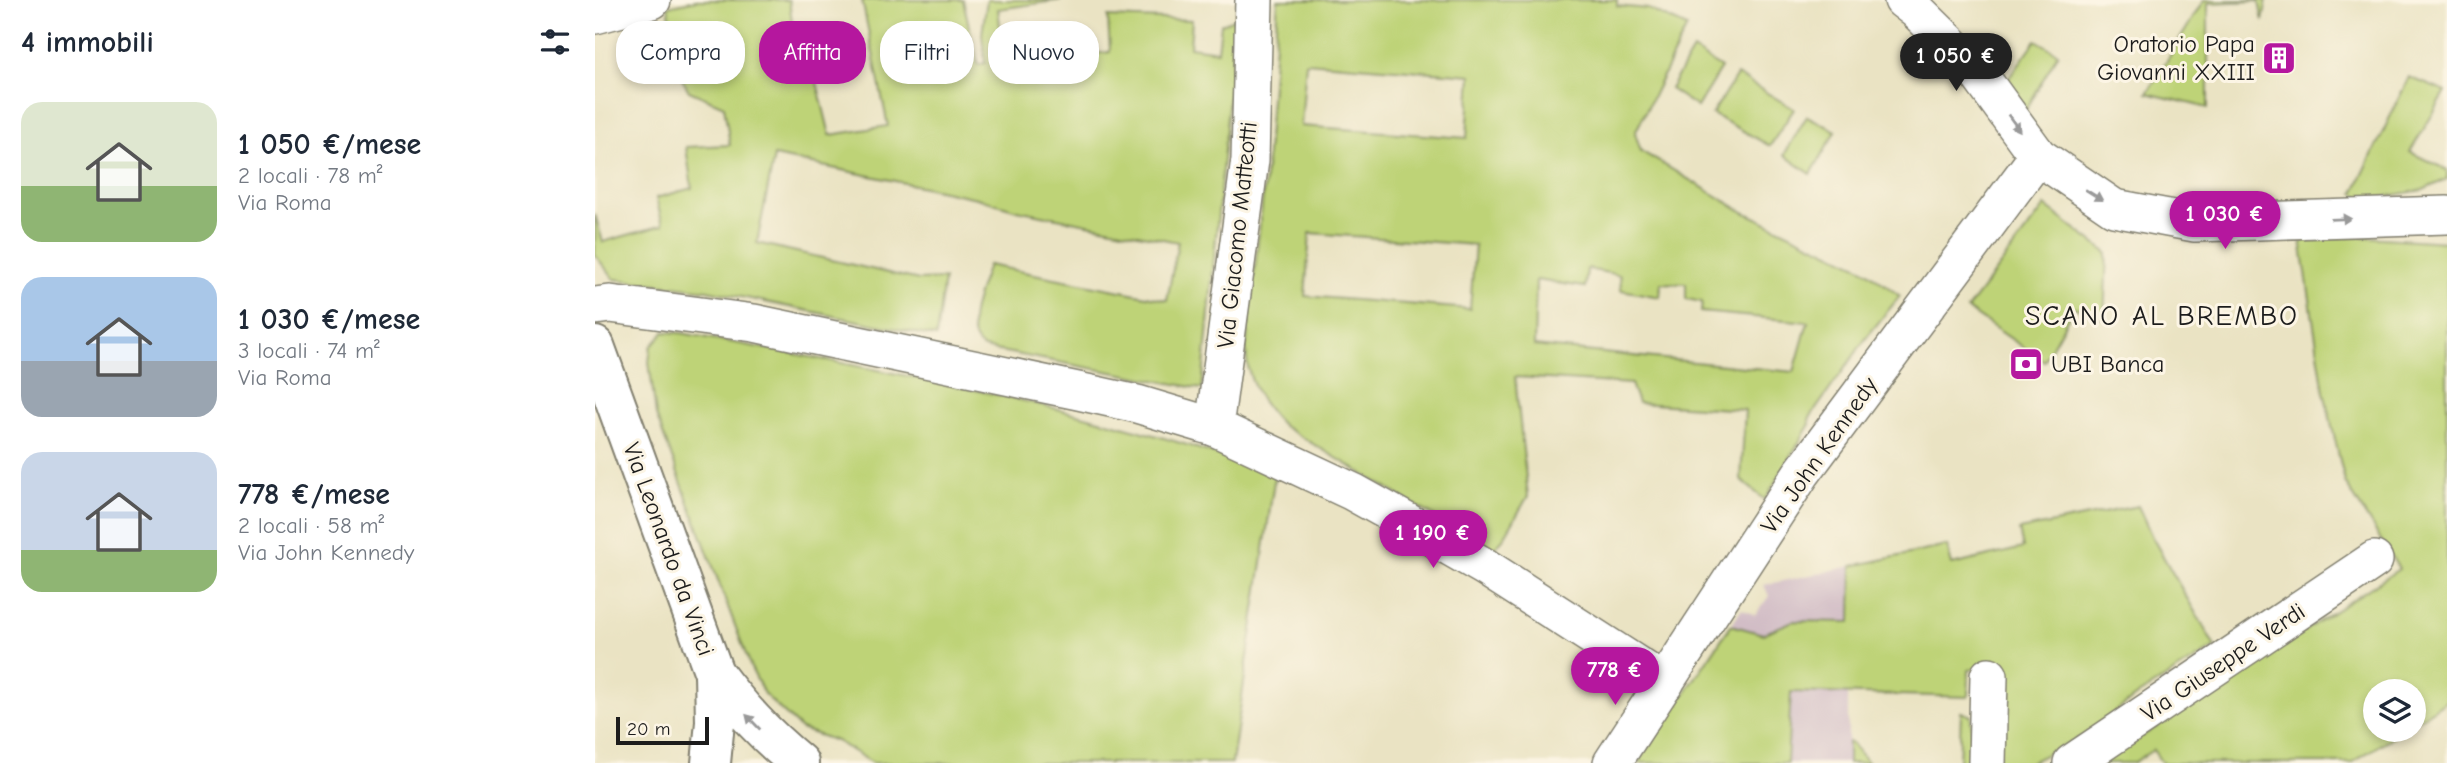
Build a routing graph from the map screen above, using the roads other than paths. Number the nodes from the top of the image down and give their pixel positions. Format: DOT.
graph roads {
  1 [pos="652,0"];
  2 [pos="1254,0"];
  3 [pos="1903,0"];
  4 [pos="595,15"];
  5 [pos="2038,156"];
  6 [pos="2447,215"];
  7 [pos="595,306"];
  8 [pos="595,346"];
  9 [pos="1214,426"];
  10 [pos="2374,561"];
  11 [pos="714,673"];
  12 [pos="1989,677"];
  13 [pos="1665,683"];
  14 [pos="711,763"];
  15 [pos="799,763"];
  16 [pos="1612,763"];
  17 [pos="1987,763"];
  18 [pos="2072,763"];
  1 -- 4 [label="street"];
  2 -- 9 [label="street, Via Giacomo Matteotti"];
  3 -- 5 [label="street, one-way"];
  5 -- 6 [label="street, one-way"];
  5 -- 13 [label="street, Via John Kennedy"];
  7 -- 9 [label="street"];
  8 -- 11 [label="street, Via Leonardo da Vinci"];
  9 -- 13 [label="street"];
  10 -- 18 [label="street, Via Giuseppe Verdi"];
  11 -- 14 [label="street, Via Leonardo da Vinci"];
  15 -- 11 [label="street, Via Leonardo da Vinci, one-way"];
  12 -- 17 [label="street"];
  13 -- 16 [label="street, Via John Kennedy"];
}
